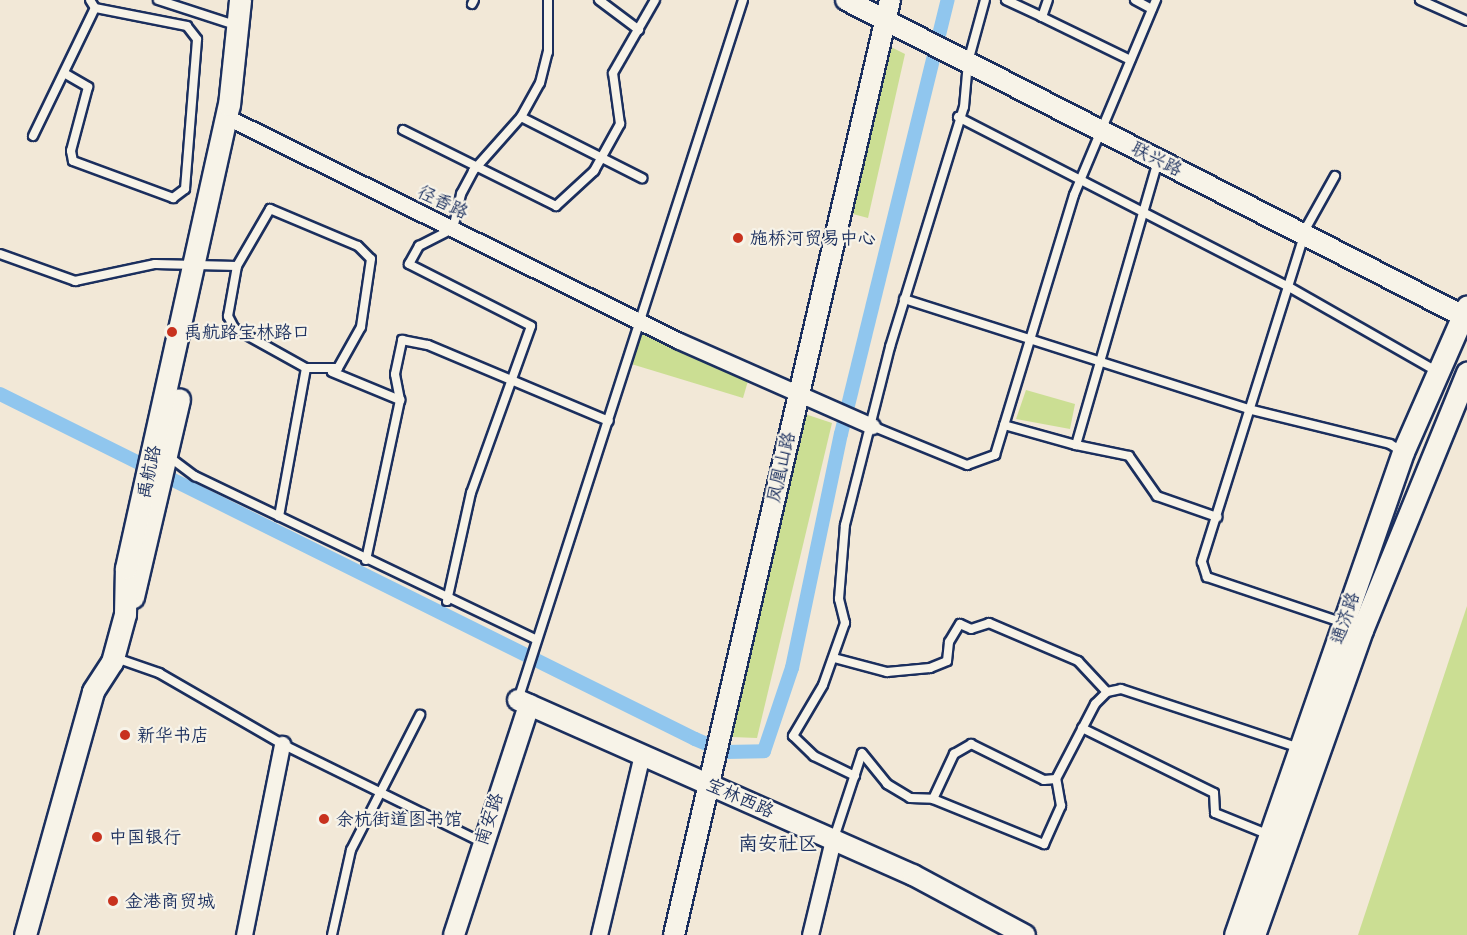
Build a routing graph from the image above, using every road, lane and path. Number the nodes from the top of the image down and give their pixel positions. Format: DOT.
graph roads {
  1 [pos="90,0"];
  2 [pos="158,0"];
  3 [pos="240,0"];
  4 [pos="249,0"];
  5 [pos="548,0"];
  6 [pos="599,0"];
  7 [pos="655,0"];
  8 [pos="734,0"];
  9 [pos="846,0"];
  10 [pos="985,0"];
  11 [pos="1006,0"];
  12 [pos="1048,0"];
  13 [pos="1135,0"];
  14 [pos="1156,0"];
  15 [pos="1420,0"];
  16 [pos="742,2"];
  17 [pos="890,7"];
  18 [pos="95,8"];
  19 [pos="1152,9"];
  20 [pos="1042,17"];
  21 [pos="1467,21"];
  22 [pos="237,25"];
  23 [pos="639,30"];
  24 [pos="1130,60"];
  25 [pos="966,61"];
  26 [pos="64,73"];
  27 [pos="521,117"];
  28 [pos="958,117"];
  29 [pos="232,119"];
  30 [pos="403,130"];
  31 [pos="1100,130"];
  32 [pos="33,136"];
  33 [pos="601,159"];
  34 [pos="1158,159"];
  35 [pos="478,165"];
  36 [pos="1335,176"];
  37 [pos="642,178"];
  38 [pos="1080,180"];
  39 [pos="1140,211"];
  40 [pos="453,229"];
  41 [pos="1305,234"];
  42 [pos="0,254"];
  43 [pos="237,266"];
  44 [pos="202,267"];
  45 [pos="1289,287"];
  46 [pos="904,299"];
  47 [pos="1464,313"];
  48 [pos="641,322"];
  49 [pos="1029,341"];
  50 [pos="1099,361"];
  51 [pos="306,368"];
  52 [pos="1437,371"];
  53 [pos="332,372"];
  54 [pos="1467,373"];
  55 [pos="512,380"];
  56 [pos="798,396"];
  57 [pos="400,400"];
  58 [pos="1248,409"];
  59 [pos="609,422"];
  60 [pos="867,424"];
  61 [pos="1004,425"];
  62 [pos="1076,445"];
  63 [pos="1403,452"];
  64 [pos="160,454"];
  65 [pos="151,501"];
  66 [pos="279,517"];
  67 [pos="1217,517"];
  68 [pos="366,560"];
  69 [pos="447,600"];
  70 [pos="1343,623"];
  71 [pos="536,644"];
  72 [pos="116,658"];
  73 [pos="834,658"];
  74 [pos="1107,692"];
  75 [pos="523,702"];
  76 [pos="420,715"];
  77 [pos="1082,729"];
  78 [pos="282,744"];
  79 [pos="1299,748"];
  80 [pos="642,754"];
  81 [pos="855,776"];
  82 [pos="1056,779"];
  83 [pos="707,784"];
  84 [pos="378,792"];
  85 [pos="933,799"];
  86 [pos="1268,835"];
  87 [pos="833,840"];
  88 [pos="481,842"];
  89 [pos="25,935"];
  90 [pos="39,935"];
  91 [pos="244,935"];
  92 [pos="332,935"];
  93 [pos="454,935"];
  94 [pos="599,935"];
  95 [pos="674,935"];
  96 [pos="810,935"];
  97 [pos="1025,935"];
  98 [pos="1234,935"];
  99 [pos="1254,935"];
  1 -- 18 [label="lane"];
  2 -- 22 [label="lane"];
  3 -- 22 [label="main road, 禹航路"];
  4 -- 29 [label="main road, 禹航路"];
  5 -- 27 [label="lane"];
  6 -- 23 [label="lane"];
  7 -- 23 [label="lane"];
  8 -- 16 [label="lane"];
  9 -- 17 [label="street, 联兴路"];
  10 -- 25 [label="lane"];
  11 -- 20 [label="lane"];
  12 -- 20 [label="lane"];
  13 -- 19 [label="lane"];
  14 -- 19 [label="lane"];
  15 -- 21 [label="lane"];
  16 -- 48 [label="lane"];
  17 -- 25 [label="street, 联兴路"];
  17 -- 56 [label="street, 凤凰山路"];
  18 -- 26 [label="lane"];
  18 -- 26 [label="lane"];
  19 -- 24 [label="lane"];
  20 -- 24 [label="lane"];
  22 -- 29 [label="main road, 禹航路"];
  23 -- 33 [label="lane"];
  24 -- 31 [label="lane"];
  25 -- 28 [label="lane"];
  25 -- 31 [label="street, 联兴路"];
  26 -- 32 [label="lane"];
  27 -- 33 [label="lane"];
  27 -- 35 [label="lane"];
  28 -- 38 [label="lane"];
  28 -- 46 [label="lane"];
  29 -- 40 [label="street, 径香路"];
  29 -- 44 [label="main road, 禹航路"];
  30 -- 35 [label="lane"];
  31 -- 34 [label="street, 联兴路"];
  31 -- 38 [label="lane"];
  33 -- 35 [label="lane"];
  33 -- 37 [label="lane"];
  34 -- 39 [label="lane"];
  34 -- 41 [label="street, 联兴路"];
  35 -- 40 [label="lane"];
  36 -- 41 [label="lane"];
  38 -- 39 [label="lane"];
  38 -- 49 [label="lane"];
  39 -- 45 [label="lane"];
  39 -- 50 [label="lane"];
  40 -- 48 [label="street, 径香路"];
  40 -- 55 [label="lane"];
  41 -- 45 [label="lane"];
  41 -- 47 [label="street, 联兴路"];
  42 -- 44 [label="lane"];
  43 -- 44 [label="lane"];
  43 -- 51 [label="lane"];
  43 -- 53 [label="lane"];
  44 -- 64 [label="main road, 禹航路"];
  45 -- 52 [label="lane"];
  45 -- 58 [label="lane"];
  46 -- 49 [label="lane"];
  46 -- 60 [label="lane"];
  47 -- 52 [label="main road, 通济路"];
  48 -- 56 [label="street, 径香路"];
  48 -- 59 [label="lane"];
  49 -- 50 [label="lane"];
  49 -- 61 [label="lane"];
  50 -- 58 [label="lane"];
  50 -- 62 [label="lane"];
  51 -- 53 [label="lane"];
  51 -- 66 [label="lane"];
  52 -- 63 [label="main road, 通济路"];
  53 -- 57 [label="lane"];
  54 -- 99 [label="main road, 通济路"];
  55 -- 57 [label="lane"];
  55 -- 59 [label="lane"];
  55 -- 69 [label="lane"];
  56 -- 60 [label="street, 径香路"];
  56 -- 83 [label="street, 凤凰山路"];
  57 -- 68 [label="lane"];
  58 -- 63 [label="lane"];
  58 -- 67 [label="lane"];
  59 -- 71 [label="lane"];
  60 -- 61 [label="lane"];
  60 -- 73 [label="lane"];
  61 -- 62 [label="lane"];
  62 -- 67 [label="lane"];
  63 -- 70 [label="main road, 通济路"];
  64 -- 65 [label="main road, 禹航路"];
  64 -- 66 [label="lane"];
  65 -- 72 [label="main road, 禹航路"];
  65 -- 89 [label="main road, 禹航路"];
  66 -- 68 [label="lane"];
  67 -- 70 [label="lane"];
  68 -- 69 [label="lane"];
  69 -- 71 [label="lane"];
  70 -- 79 [label="main road, 通济路"];
  71 -- 75 [label="lane"];
  72 -- 78 [label="lane"];
  72 -- 90 [label="main road, 禹航路"];
  73 -- 74 [label="lane"];
  73 -- 81 [label="lane"];
  74 -- 77 [label="lane"];
  74 -- 79 [label="lane"];
  75 -- 80 [label="street, 宝林西路"];
  75 -- 88 [label="street, 南安路"];
  76 -- 84 [label="lane"];
  77 -- 82 [label="lane"];
  77 -- 86 [label="lane"];
  78 -- 84 [label="lane"];
  78 -- 91 [label="street"];
  79 -- 86 [label="main road, 通济路"];
  80 -- 83 [label="street, 宝林西路"];
  80 -- 94 [label="street"];
  81 -- 85 [label="lane"];
  81 -- 87 [label="lane"];
  82 -- 85 [label="lane"];
  82 -- 85 [label="lane"];
  83 -- 87 [label="street, 宝林西路"];
  83 -- 95 [label="street, 凤凰山路"];
  84 -- 88 [label="lane"];
  84 -- 92 [label="lane"];
  86 -- 98 [label="main road, 通济路"];
  87 -- 96 [label="street"];
  87 -- 97 [label="street, 宝林西路"];
  88 -- 93 [label="street, 南安路"];
}
